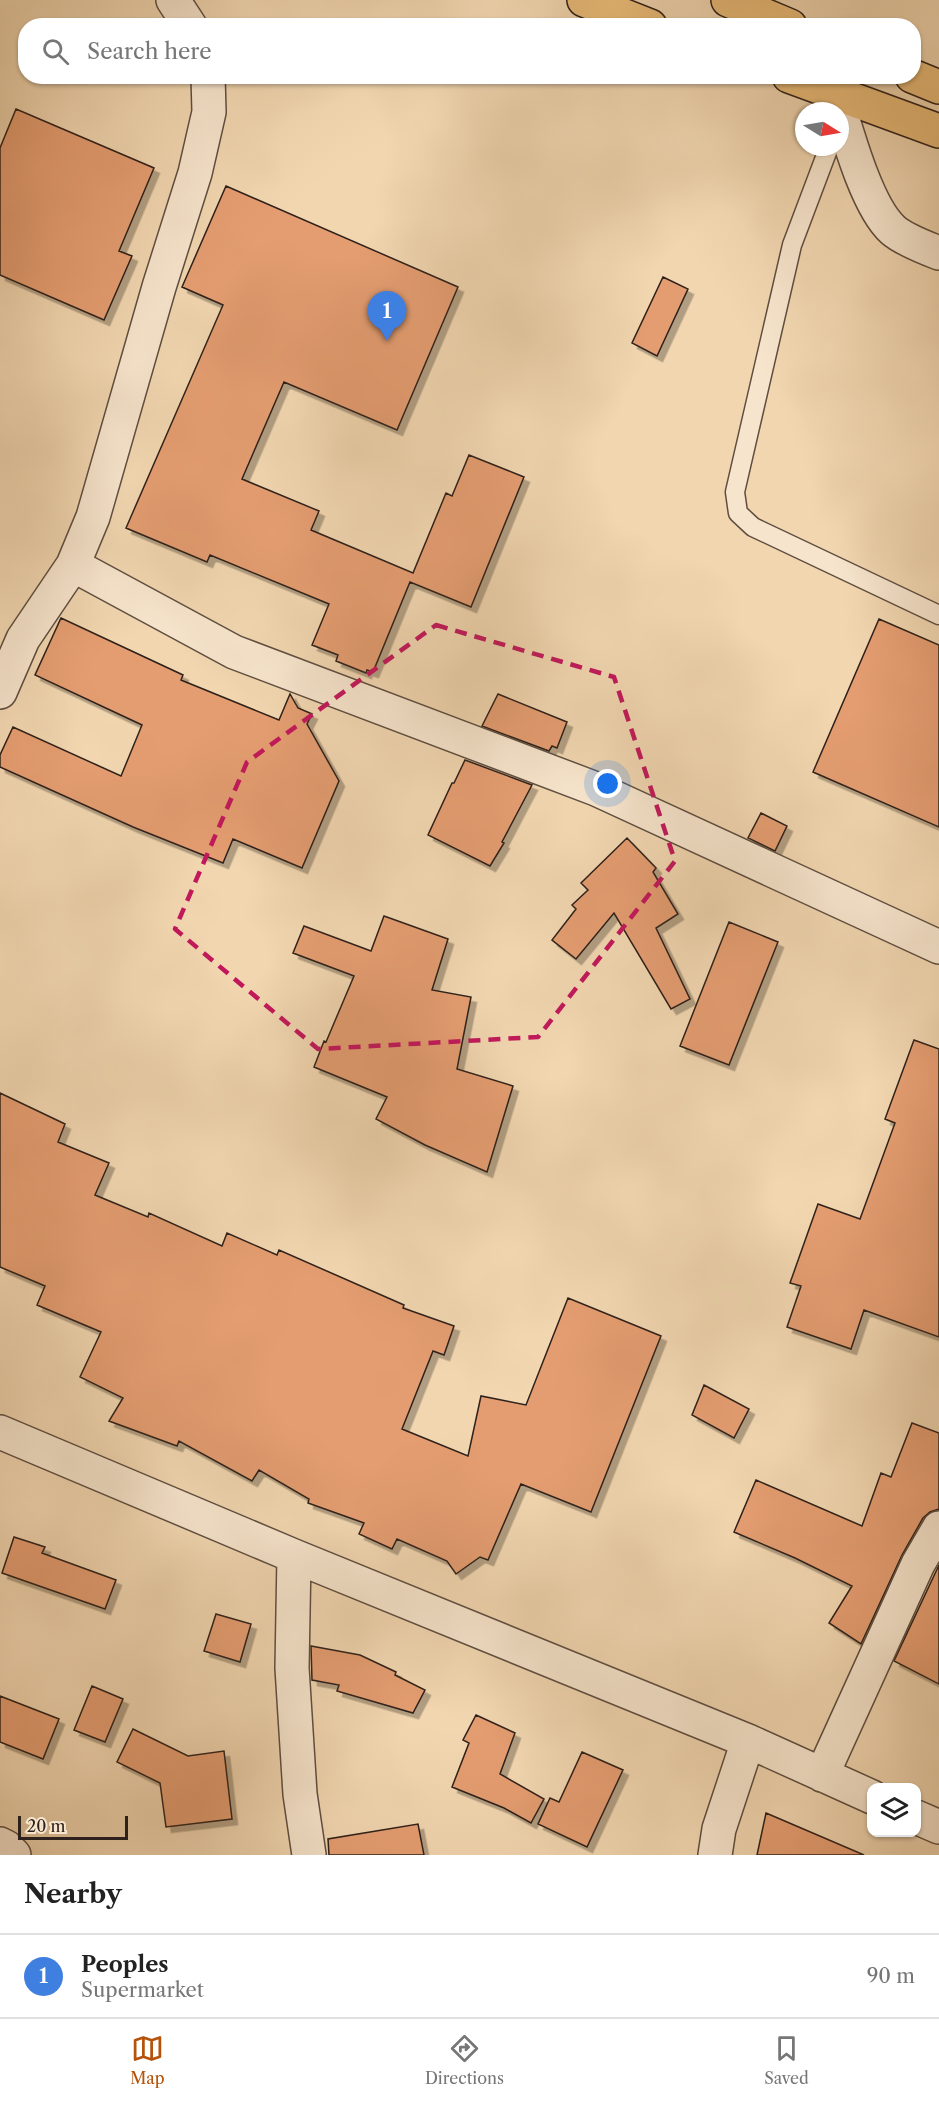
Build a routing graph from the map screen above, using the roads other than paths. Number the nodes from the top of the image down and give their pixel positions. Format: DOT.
graph roads {
  1 [pos="173,0"];
  2 [pos="584,0"];
  3 [pos="728,0"];
  4 [pos="185,18"];
  5 [pos="630,18"];
  6 [pos="771,18"];
  7 [pos="921,80"];
  8 [pos="208,84"];
  9 [pos="802,84"];
  10 [pos="939,87"];
  11 [pos="830,102"];
  12 [pos="849,110"];
  13 [pos="939,131"];
  14 [pos="849,137"];
  15 [pos="826,156"];
  16 [pos="939,253"];
  17 [pos="73,565"];
  18 [pos="939,615"];
  19 [pos="0,692"];
  20 [pos="939,947"];
  21 [pos="0,1432"];
  22 [pos="939,1528"];
  23 [pos="294,1556"];
  24 [pos="748,1741"];
  25 [pos="822,1774"];
  26 [pos="867,1795"];
  27 [pos="921,1819"];
  28 [pos="939,1827"];
  29 [pos="0,1844"];
  30 [pos="14,1855"];
  31 [pos="309,1855"];
  32 [pos="715,1855"];
  1 -- 4 [label="street"];
  2 -- 5 [label="highway"];
  3 -- 6 [label="highway"];
  7 -- 10 [label="highway"];
  8 -- 17 [label="street"];
  9 -- 11 [label="highway"];
  12 -- 13 [label="highway"];
  14 -- 16 [label="street"];
  15 -- 18 [label="lane"];
  17 -- 19 [label="street"];
  17 -- 20 [label="street"];
  21 -- 23 [label="street"];
  22 -- 25 [label="street"];
  23 -- 24 [label="street"];
  23 -- 31 [label="street"];
  24 -- 25 [label="street"];
  24 -- 32 [label="street"];
  25 -- 26 [label="street"];
  27 -- 28 [label="street"];
  29 -- 30 [label="street"];
}
